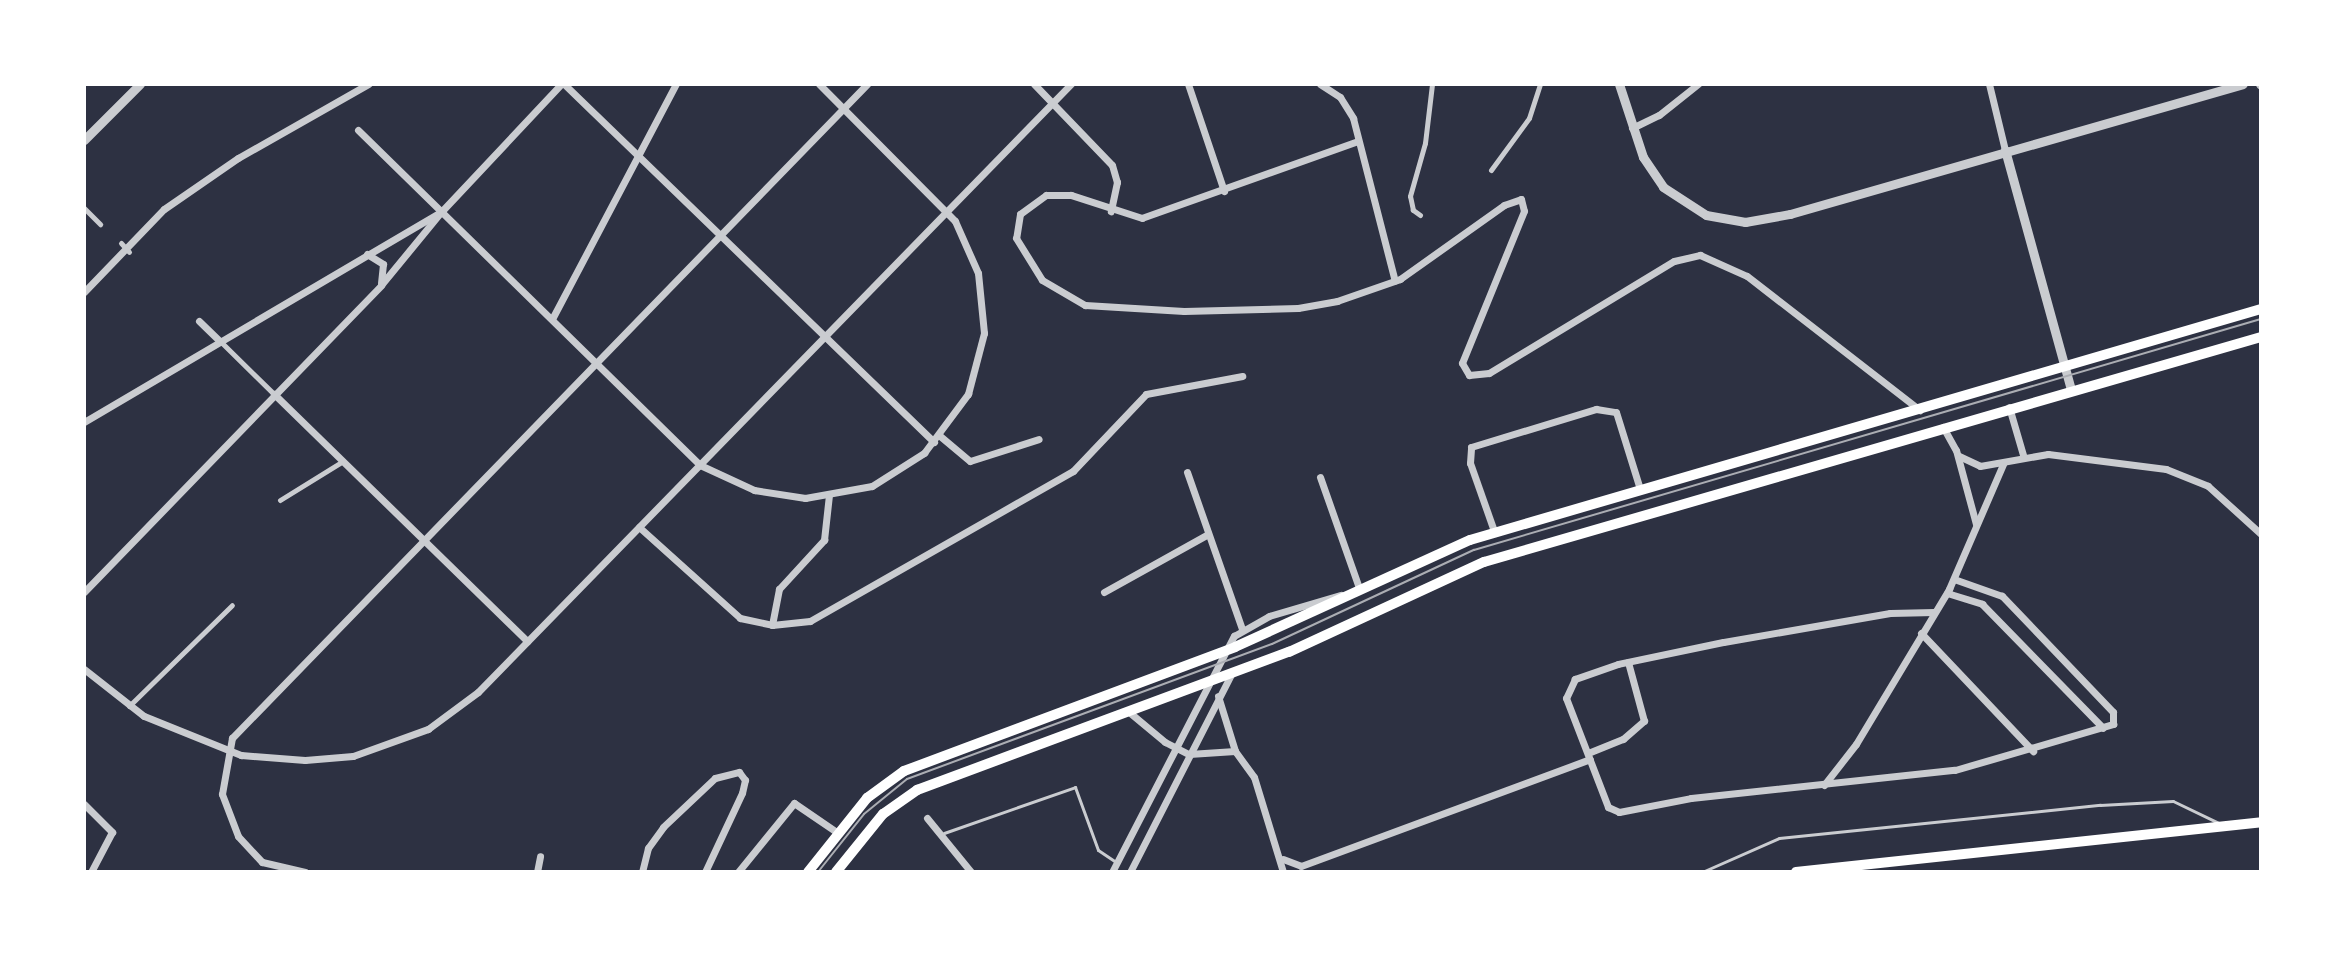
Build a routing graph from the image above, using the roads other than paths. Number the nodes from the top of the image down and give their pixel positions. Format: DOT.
graph roads {
  1 [pos="140,84"];
  2 [pos="368,84"];
  3 [pos="563,84"];
  4 [pos="676,84"];
  5 [pos="819,84"];
  6 [pos="867,84"];
  7 [pos="1034,84"];
  8 [pos="1071,84"];
  9 [pos="1188,84"];
  10 [pos="1320,84"];
  11 [pos="1432,84"];
  12 [pos="1540,84"];
  13 [pos="1619,84"];
  14 [pos="1698,84"];
  15 [pos="1989,84"];
  16 [pos="2243,84"];
  17 [pos="1053,102"];
  18 [pos="843,108"];
  19 [pos="84,123"];
  20 [pos="1632,128"];
  21 [pos="358,130"];
  22 [pos="92,132"];
  23 [pos="84,140"];
  24 [pos="1358,141"];
  25 [pos="2005,150"];
  26 [pos="640,155"];
  27 [pos="1491,170"];
  28 [pos="1224,191"];
  29 [pos="84,208"];
  30 [pos="946,210"];
  31 [pos="1111,211"];
  32 [pos="441,212"];
  33 [pos="1420,215"];
  34 [pos="100,224"];
  35 [pos="720,234"];
  36 [pos="367,254"];
  37 [pos="1395,281"];
  38 [pos="381,285"];
  39 [pos="84,292"];
  40 [pos="2261,309"];
  41 [pos="552,319"];
  42 [pos="199,321"];
  43 [pos="825,335"];
  44 [pos="2261,337"];
  45 [pos="220,341"];
  46 [pos="596,362"];
  47 [pos="2064,368"];
  48 [pos="1242,376"];
  49 [pos="2071,389"];
  50 [pos="274,394"];
  51 [pos="2009,406"];
  52 [pos="1920,410"];
  53 [pos="84,422"];
  54 [pos="1942,426"];
  55 [pos="937,439"];
  56 [pos="1039,439"];
  57 [pos="2023,455"];
  58 [pos="1959,456"];
  59 [pos="343,461"];
  60 [pos="2004,462"];
  61 [pos="700,465"];
  62 [pos="1187,472"];
  63 [pos="1320,477"];
  64 [pos="1640,489"];
  65 [pos="829,495"];
  66 [pos="280,500"];
  67 [pos="1976,526"];
  68 [pos="639,527"];
  69 [pos="1494,531"];
  70 [pos="1208,534"];
  71 [pos="2261,534"];
  72 [pos="423,539"];
  73 [pos="1954,579"];
  74 [pos="1359,588"];
  75 [pos="84,592"];
  76 [pos="1104,592"];
  77 [pos="1947,593"];
  78 [pos="1348,594"];
  79 [pos="232,605"];
  80 [pos="1934,612"];
  81 [pos="772,625"];
  82 [pos="1242,629"];
  83 [pos="1921,633"];
  84 [pos="527,641"];
  85 [pos="1226,650"];
  86 [pos="1628,662"];
  87 [pos="84,669"];
  88 [pos="1232,673"];
  89 [pos="1212,681"];
  90 [pos="1218,694"];
  91 [pos="128,707"];
  92 [pos="1128,712"];
  93 [pos="2103,728"];
  94 [pos="1177,750"];
  95 [pos="227,751"];
  96 [pos="1235,751"];
  97 [pos="2033,751"];
  98 [pos="1189,754"];
  99 [pos="1589,756"];
  100 [pos="1824,785"];
  101 [pos="84,804"];
  102 [pos="927,818"];
  103 [pos="2261,822"];
  104 [pos="2224,826"];
  105 [pos="838,833"];
  106 [pos="940,835"];
  107 [pos="540,856"];
  108 [pos="1283,859"];
  109 [pos="1117,863"];
  110 [pos="91,872"];
  111 [pos="305,872"];
  112 [pos="537,872"];
  113 [pos="642,872"];
  114 [pos="705,872"];
  115 [pos="738,872"];
  116 [pos="808,872"];
  117 [pos="836,872"];
  118 [pos="971,872"];
  119 [pos="1112,872"];
  120 [pos="1130,872"];
  121 [pos="1283,872"];
  122 [pos="1702,872"];
  123 [pos="1796,872"];
  1 -- 22 [label="street"];
  2 -- 39 [label="street"];
  3 -- 26 [label="street"];
  3 -- 32 [label="street"];
  4 -- 26 [label="street"];
  5 -- 18 [label="street"];
  6 -- 18 [label="street"];
  7 -- 17 [label="street"];
  8 -- 17 [label="street"];
  9 -- 28 [label="street"];
  10 -- 24 [label="street"];
  11 -- 33 [label="street"];
  12 -- 27 [label="street"];
  13 -- 20 [label="street"];
  14 -- 20 [label="street"];
  15 -- 25 [label="street"];
  16 -- 25 [label="street"];
  17 -- 30 [label="street"];
  17 -- 31 [label="street"];
  18 -- 30 [label="street"];
  18 -- 35 [label="street"];
  19 -- 22 [label="street"];
  20 -- 25 [label="street"];
  21 -- 32 [label="street"];
  22 -- 23 [label="street"];
  24 -- 28 [label="street"];
  24 -- 37 [label="street"];
  25 -- 47 [label="street"];
  26 -- 35 [label="street"];
  26 -- 41 [label="street"];
  28 -- 31 [label="street"];
  29 -- 34 [label="street"];
  30 -- 43 [label="street"];
  30 -- 55 [label="street"];
  31 -- 37 [label="street"];
  32 -- 36 [label="street"];
  32 -- 38 [label="street"];
  32 -- 41 [label="street"];
  35 -- 43 [label="street"];
  35 -- 46 [label="street"];
  36 -- 38 [label="street"];
  36 -- 45 [label="street"];
  37 -- 52 [label="street"];
  38 -- 50 [label="street"];
  40 -- 47 [label="main road"];
  41 -- 46 [label="street"];
  42 -- 45 [label="street"];
  43 -- 55 [label="street"];
  43 -- 61 [label="street"];
  44 -- 49 [label="main road"];
  45 -- 50 [label="street"];
  45 -- 53 [label="street"];
  46 -- 61 [label="street"];
  46 -- 72 [label="street"];
  47 -- 49 [label="street"];
  47 -- 52 [label="main road"];
  48 -- 81 [label="street"];
  49 -- 51 [label="main road"];
  50 -- 59 [label="street"];
  50 -- 75 [label="street"];
  51 -- 54 [label="main road"];
  51 -- 57 [label="street"];
  52 -- 54 [label="main road"];
  52 -- 64 [label="main road"];
  54 -- 58 [label="street"];
  54 -- 88 [label="main road"];
  55 -- 56 [label="street"];
  55 -- 65 [label="street"];
  57 -- 60 [label="street"];
  57 -- 71 [label="street"];
  58 -- 60 [label="street"];
  58 -- 67 [label="street"];
  59 -- 66 [label="street"];
  59 -- 72 [label="street"];
  60 -- 67 [label="street"];
  61 -- 65 [label="street"];
  61 -- 68 [label="street"];
  62 -- 70 [label="street"];
  63 -- 74 [label="street"];
  64 -- 69 [label="main road"];
  64 -- 69 [label="street"];
  65 -- 81 [label="street"];
  67 -- 73 [label="street"];
  68 -- 81 [label="street"];
  68 -- 84 [label="street"];
  69 -- 74 [label="main road"];
  70 -- 76 [label="street"];
  70 -- 82 [label="street"];
  72 -- 84 [label="street"];
  72 -- 95 [label="street"];
  73 -- 77 [label="street"];
  73 -- 93 [label="street"];
  74 -- 78 [label="main road"];
  77 -- 80 [label="street"];
  77 -- 93 [label="street"];
  78 -- 82 [label="street"];
  78 -- 85 [label="main road"];
  79 -- 91 [label="street"];
  80 -- 83 [label="street"];
  80 -- 86 [label="street"];
  82 -- 85 [label="street"];
  83 -- 97 [label="street"];
  83 -- 100 [label="street"];
  84 -- 95 [label="street"];
  85 -- 89 [label="street"];
  85 -- 105 [label="main road"];
  86 -- 99 [label="street"];
  86 -- 99 [label="street"];
  87 -- 91 [label="street"];
  88 -- 89 [label="main road"];
  88 -- 90 [label="street"];
  89 -- 92 [label="main road"];
  89 -- 94 [label="street"];
  90 -- 96 [label="street"];
  90 -- 98 [label="street"];
  91 -- 95 [label="street"];
  92 -- 94 [label="street"];
  92 -- 117 [label="main road"];
  93 -- 97 [label="street"];
  94 -- 98 [label="street"];
  94 -- 109 [label="street"];
  95 -- 111 [label="street"];
  96 -- 98 [label="street"];
  96 -- 108 [label="street"];
  97 -- 100 [label="street"];
  98 -- 120 [label="street"];
  99 -- 100 [label="street"];
  99 -- 108 [label="street"];
  101 -- 110 [label="street"];
  102 -- 106 [label="street"];
  103 -- 104 [label="main road"];
  104 -- 122 [label="lane"];
  104 -- 123 [label="main road"];
  105 -- 115 [label="street"];
  105 -- 116 [label="main road"];
  106 -- 109 [label="lane"];
  106 -- 118 [label="street"];
  107 -- 112 [label="street"];
  108 -- 121 [label="street"];
  109 -- 119 [label="street"];
  113 -- 114 [label="street"];
}
